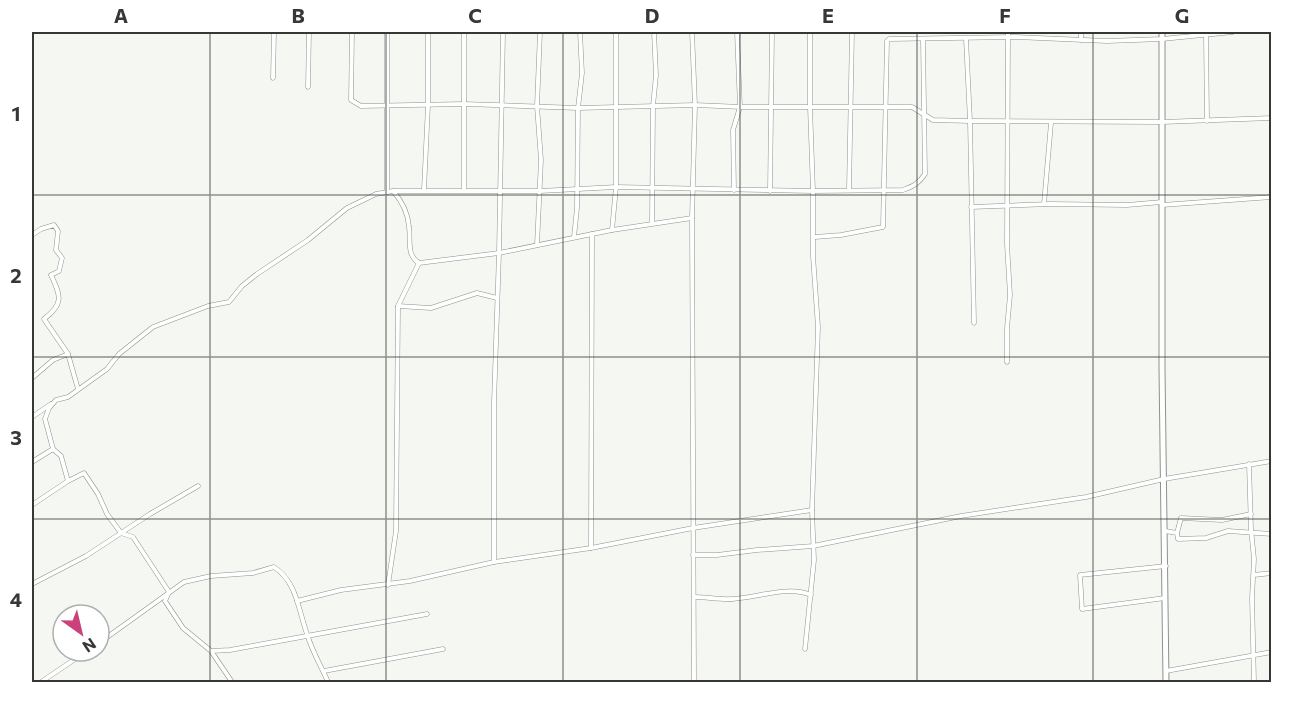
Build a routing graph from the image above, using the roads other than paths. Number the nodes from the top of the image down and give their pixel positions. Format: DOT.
graph roads {
  1 [pos="274,32"];
  2 [pos="309,32"];
  3 [pos="352,32"];
  4 [pos="387,32"];
  5 [pos="428,32"];
  6 [pos="464,32"];
  7 [pos="502,32"];
  8 [pos="540,32"];
  9 [pos="580,32"];
  10 [pos="616,32"];
  11 [pos="654,32"];
  12 [pos="692,32"];
  13 [pos="737,32"];
  14 [pos="772,32"];
  15 [pos="810,32"];
  16 [pos="852,32"];
  17 [pos="932,32"];
  18 [pos="971,32"];
  19 [pos="1008,32"];
  20 [pos="1046,32"];
  21 [pos="1081,32"];
  22 [pos="1162,32"];
  23 [pos="1180,32"];
  24 [pos="1233,32"];
  25 [pos="1206,34"];
  26 [pos="1179,37"];
  27 [pos="968,38"];
  28 [pos="1008,38"];
  29 [pos="923,39"];
  30 [pos="932,39"];
  31 [pos="1162,39"];
  32 [pos="1047,40"];
  33 [pos="1082,40"];
  34 [pos="273,78"];
  35 [pos="308,87"];
  36 [pos="428,105"];
  37 [pos="464,105"];
  38 [pos="502,105"];
  39 [pos="695,105"];
  40 [pos="537,106"];
  41 [pos="653,106"];
  42 [pos="771,106"];
  43 [pos="387,107"];
  44 [pos="617,107"];
  45 [pos="740,107"];
  46 [pos="810,107"];
  47 [pos="849,107"];
  48 [pos="886,107"];
  49 [pos="578,108"];
  50 [pos="924,116"];
  51 [pos="1272,117"];
  52 [pos="1207,121"];
  53 [pos="970,122"];
  54 [pos="1162,122"];
  55 [pos="1008,123"];
  56 [pos="1051,123"];
  57 [pos="616,188"];
  58 [pos="654,188"];
  59 [pos="424,190"];
  60 [pos="464,190"];
  61 [pos="500,190"];
  62 [pos="577,190"];
  63 [pos="693,190"];
  64 [pos="734,190"];
  65 [pos="849,190"];
  66 [pos="883,190"];
  67 [pos="393,191"];
  68 [pos="540,191"];
  69 [pos="770,191"];
  70 [pos="813,191"];
  71 [pos="387,192"];
  72 [pos="1272,197"];
  73 [pos="1162,203"];
  74 [pos="1044,204"];
  75 [pos="971,207"];
  76 [pos="1006,207"];
  77 [pos="692,218"];
  78 [pos="652,223"];
  79 [pos="612,230"];
  80 [pos="592,234"];
  81 [pos="32,235"];
  82 [pos="574,237"];
  83 [pos="814,237"];
  84 [pos="537,245"];
  85 [pos="499,253"];
  86 [pos="419,263"];
  87 [pos="497,298"];
  88 [pos="398,306"];
  89 [pos="974,323"];
  90 [pos="68,354"];
  91 [pos="1007,363"];
  92 [pos="32,378"];
  93 [pos="78,389"];
  94 [pos="56,400"];
  95 [pos="32,417"];
  96 [pos="53,449"];
  97 [pos="32,461"];
  98 [pos="1272,461"];
  99 [pos="1249,464"];
  100 [pos="1164,479"];
  101 [pos="68,481"];
  102 [pos="198,486"];
  103 [pos="32,505"];
  104 [pos="812,510"];
  105 [pos="1251,514"];
  106 [pos="693,528"];
  107 [pos="1165,531"];
  108 [pos="1177,532"];
  109 [pos="121,533"];
  110 [pos="1252,534"];
  111 [pos="1272,534"];
  112 [pos="813,546"];
  113 [pos="591,548"];
  114 [pos="693,555"];
  115 [pos="494,562"];
  116 [pos="1166,566"];
  117 [pos="1272,573"];
  118 [pos="1254,574"];
  119 [pos="32,584"];
  120 [pos="388,585"];
  121 [pos="169,592"];
  122 [pos="812,595"];
  123 [pos="693,597"];
  124 [pos="1166,598"];
  125 [pos="297,601"];
  126 [pos="427,614"];
  127 [pos="111,634"];
  128 [pos="307,635"];
  129 [pos="443,649"];
  130 [pos="805,649"];
  131 [pos="211,651"];
  132 [pos="1272,652"];
  133 [pos="1253,655"];
  134 [pos="69,663"];
  135 [pos="324,671"];
  136 [pos="1166,671"];
  137 [pos="41,682"];
  138 [pos="232,682"];
  139 [pos="328,682"];
  140 [pos="694,682"];
  141 [pos="1166,682"];
  142 [pos="1254,682"];
  1 -- 34 [label="street"];
  2 -- 35 [label="street"];
  3 -- 43 [label="street"];
  4 -- 43 [label="street"];
  5 -- 36 [label="street"];
  6 -- 37 [label="street"];
  7 -- 38 [label="street"];
  8 -- 40 [label="street"];
  9 -- 49 [label="street"];
  10 -- 44 [label="street"];
  11 -- 41 [label="street"];
  12 -- 39 [label="street"];
  13 -- 45 [label="street"];
  14 -- 42 [label="street"];
  15 -- 46 [label="street"];
  16 -- 47 [label="street"];
  17 -- 30 [label="street"];
  18 -- 27 [label="street"];
  19 -- 28 [label="street"];
  20 -- 32 [label="street"];
  21 -- 33 [label="street"];
  22 -- 31 [label="street"];
  23 -- 26 [label="street"];
  24 -- 25 [label="street"];
  25 -- 26 [label="street"];
  25 -- 52 [label="street"];
  26 -- 31 [label="street"];
  27 -- 28 [label="street"];
  27 -- 30 [label="street"];
  27 -- 53 [label="street"];
  28 -- 32 [label="street"];
  28 -- 55 [label="street"];
  29 -- 30 [label="street"];
  29 -- 48 [label="street"];
  29 -- 50 [label="street"];
  31 -- 33 [label="street"];
  31 -- 54 [label="street"];
  32 -- 33 [label="street"];
  36 -- 37 [label="street"];
  36 -- 43 [label="street"];
  36 -- 59 [label="street"];
  37 -- 38 [label="street"];
  37 -- 60 [label="street"];
  38 -- 40 [label="street"];
  38 -- 61 [label="street"];
  39 -- 41 [label="street"];
  39 -- 45 [label="street"];
  39 -- 63 [label="street"];
  40 -- 49 [label="street"];
  40 -- 68 [label="street"];
  41 -- 44 [label="street"];
  41 -- 58 [label="street"];
  42 -- 45 [label="street"];
  42 -- 46 [label="street"];
  42 -- 69 [label="street"];
  43 -- 71 [label="street"];
  44 -- 49 [label="street"];
  44 -- 57 [label="street"];
  45 -- 64 [label="street"];
  46 -- 47 [label="street"];
  46 -- 70 [label="street"];
  47 -- 48 [label="street"];
  47 -- 65 [label="street"];
  48 -- 50 [label="street"];
  48 -- 66 [label="street"];
  49 -- 62 [label="street"];
  50 -- 53 [label="street"];
  50 -- 66 [label="street"];
  51 -- 52 [label="street"];
  52 -- 54 [label="street"];
  53 -- 55 [label="street"];
  53 -- 75 [label="street"];
  54 -- 56 [label="street"];
  54 -- 73 [label="street"];
  55 -- 56 [label="street"];
  55 -- 76 [label="street"];
  56 -- 74 [label="street"];
  57 -- 58 [label="street"];
  57 -- 62 [label="street"];
  57 -- 79 [label="street"];
  58 -- 63 [label="street"];
  58 -- 78 [label="street"];
  59 -- 60 [label="street"];
  59 -- 67 [label="street"];
  60 -- 61 [label="street"];
  61 -- 68 [label="street"];
  61 -- 85 [label="street"];
  62 -- 68 [label="street"];
  62 -- 82 [label="street"];
  63 -- 64 [label="street"];
  63 -- 77 [label="street"];
  64 -- 69 [label="street"];
  65 -- 66 [label="street"];
  65 -- 70 [label="street"];
  66 -- 83 [label="street"];
  67 -- 71 [label="street"];
  67 -- 86 [label="street"];
  68 -- 84 [label="street"];
  69 -- 70 [label="street"];
  70 -- 83 [label="street"];
  71 -- 93 [label="street"];
  72 -- 73 [label="street"];
  73 -- 74 [label="street"];
  73 -- 100 [label="street"];
  74 -- 76 [label="street"];
  75 -- 76 [label="street"];
  75 -- 89 [label="street"];
  76 -- 91 [label="street"];
  77 -- 78 [label="street"];
  77 -- 106 [label="street"];
  78 -- 79 [label="street"];
  79 -- 80 [label="street"];
  80 -- 82 [label="street"];
  80 -- 113 [label="street"];
  81 -- 90 [label="street"];
  82 -- 84 [label="street"];
  83 -- 104 [label="street"];
  84 -- 85 [label="street"];
  85 -- 86 [label="street"];
  85 -- 87 [label="street"];
  86 -- 88 [label="street"];
  87 -- 88 [label="street"];
  87 -- 115 [label="street"];
  88 -- 120 [label="street"];
  90 -- 92 [label="street"];
  90 -- 93 [label="street"];
  93 -- 94 [label="street"];
  94 -- 95 [label="street"];
  94 -- 96 [label="street"];
  96 -- 97 [label="street"];
  96 -- 101 [label="street"];
  98 -- 99 [label="street"];
  99 -- 100 [label="street"];
  99 -- 105 [label="street"];
  100 -- 107 [label="street"];
  100 -- 112 [label="street"];
  101 -- 103 [label="street"];
  101 -- 109 [label="street"];
  102 -- 109 [label="street"];
  104 -- 106 [label="street"];
  104 -- 112 [label="street"];
  105 -- 108 [label="street"];
  105 -- 110 [label="street"];
  106 -- 113 [label="street"];
  106 -- 114 [label="street"];
  107 -- 108 [label="street"];
  107 -- 116 [label="street"];
  108 -- 110 [label="street"];
  109 -- 119 [label="street"];
  109 -- 121 [label="street"];
  110 -- 111 [label="street"];
  110 -- 118 [label="street"];
  112 -- 114 [label="street"];
  112 -- 122 [label="street"];
  113 -- 115 [label="street"];
  114 -- 123 [label="street"];
  115 -- 120 [label="street"];
  116 -- 124 [label="street"];
  116 -- 124 [label="street"];
  117 -- 118 [label="street"];
  118 -- 133 [label="street"];
  120 -- 125 [label="street"];
  121 -- 125 [label="street"];
  121 -- 127 [label="street"];
  121 -- 131 [label="street"];
  122 -- 123 [label="street"];
  122 -- 130 [label="street"];
  123 -- 140 [label="street"];
  124 -- 136 [label="street"];
  125 -- 128 [label="street"];
  126 -- 128 [label="street"];
  128 -- 131 [label="street"];
  128 -- 135 [label="street"];
  129 -- 135 [label="street"];
  131 -- 138 [label="street"];
  132 -- 133 [label="street"];
  133 -- 136 [label="street"];
  133 -- 142 [label="street"];
  134 -- 137 [label="street"];
  135 -- 139 [label="street"];
  136 -- 141 [label="street"];
}
